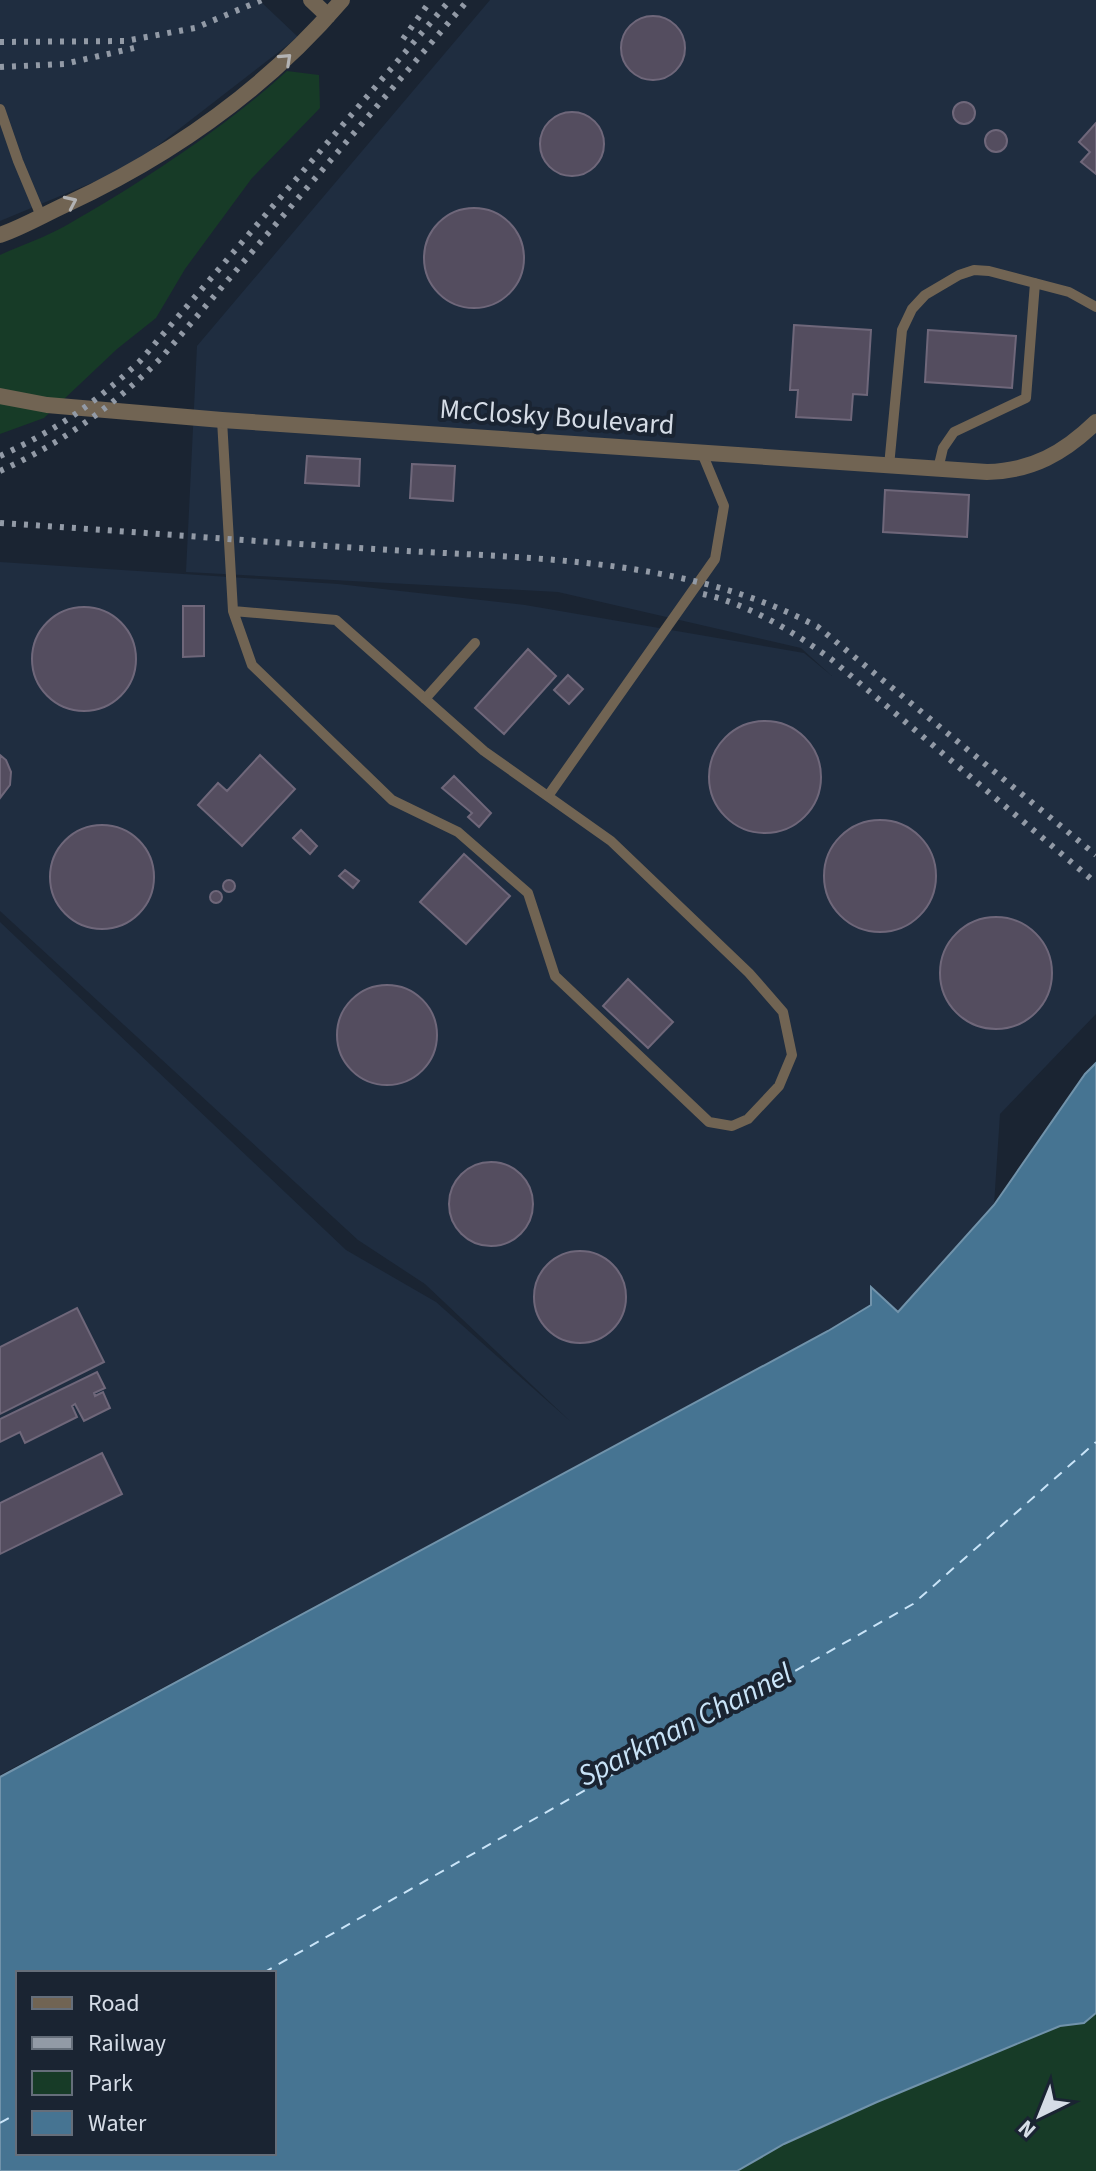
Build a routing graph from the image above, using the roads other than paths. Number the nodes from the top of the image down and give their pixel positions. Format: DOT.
graph roads {
  1 [pos="311,0"];
  2 [pos="342,0"];
  3 [pos="328,16"];
  4 [pos="0,109"];
  5 [pos="41,216"];
  6 [pos="0,235"];
  7 [pos="1035,283"];
  8 [pos="1096,307"];
  9 [pos="0,396"];
  10 [pos="222,420"];
  11 [pos="1096,422"];
  12 [pos="702,453"];
  13 [pos="889,466"];
  14 [pos="938,469"];
  15 [pos="233,611"];
  16 [pos="475,643"];
  17 [pos="425,699"];
  18 [pos="548,796"];
  1 -- 3 [label="street"];
  2 -- 3 [label="street"];
  5 -- 3 [label="street, one-way"];
  4 -- 5 [label="lane"];
  5 -- 6 [label="street"];
  7 -- 8 [label="lane"];
  7 -- 13 [label="lane"];
  7 -- 14 [label="lane"];
  9 -- 10 [label="street, McClosky Boulevard"];
  10 -- 12 [label="street, McClosky Boulevard"];
  10 -- 15 [label="lane"];
  11 -- 14 [label="street, McClosky Boulevard"];
  12 -- 13 [label="street, McClosky Boulevard"];
  12 -- 18 [label="lane"];
  13 -- 14 [label="street, McClosky Boulevard"];
  15 -- 17 [label="lane"];
  15 -- 18 [label="lane"];
  16 -- 17 [label="lane"];
  17 -- 18 [label="lane"];
}
